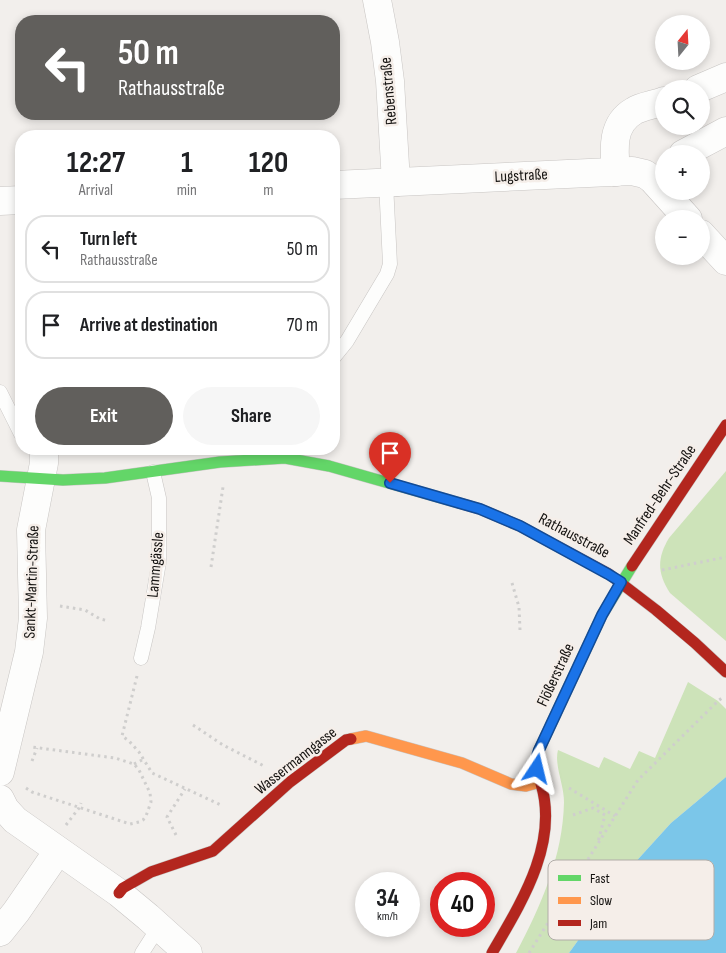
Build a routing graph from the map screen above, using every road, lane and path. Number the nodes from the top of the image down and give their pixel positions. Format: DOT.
graph roads {
  1 [pos="377,0"];
  2 [pos="726,76"];
  3 [pos="710,83"];
  4 [pos="655,104"];
  5 [pos="726,132"];
  6 [pos="701,145"];
  7 [pos="655,170"];
  8 [pos="616,172"];
  9 [pos="391,182"];
  10 [pos="340,185"];
  11 [pos="15,200"];
  12 [pos="0,201"];
  13 [pos="710,244"];
  14 [pos="726,261"];
  15 [pos="340,350"];
  16 [pos="0,392"];
  17 [pos="15,422"];
  18 [pos="726,425"];
  19 [pos="271,455"];
  20 [pos="293,455"];
  21 [pos="40,460"];
  22 [pos="220,462"];
  23 [pos="153,472"];
  24 [pos="0,476"];
  25 [pos="726,557"];
  26 [pos="211,567"];
  27 [pos="660,571"];
  28 [pos="621,582"];
  29 [pos="512,583"];
  30 [pos="32,603"];
  31 [pos="109,621"];
  32 [pos="520,630"];
  33 [pos="141,658"];
  34 [pos="726,672"];
  35 [pos="718,701"];
  36 [pos="193,725"];
  37 [pos="34,756"];
  38 [pos="144,758"];
  39 [pos="134,764"];
  40 [pos="259,764"];
  41 [pos="0,772"];
  42 [pos="540,782"];
  43 [pos="562,783"];
  44 [pos="25,786"];
  45 [pos="185,789"];
  46 [pos="0,800"];
  47 [pos="213,801"];
  48 [pos="81,803"];
  49 [pos="79,808"];
  50 [pos="593,808"];
  51 [pos="615,816"];
  52 [pos="68,823"];
  53 [pos="177,838"];
  54 [pos="597,846"];
  55 [pos="58,851"];
  56 [pos="588,860"];
  57 [pos="119,893"];
  58 [pos="548,923"];
  59 [pos="160,928"];
  60 [pos="0,932"];
  61 [pos="142,953"];
  62 [pos="188,953"];
  63 [pos="492,953"];
  64 [pos="529,953"];
  1 -- 9 [label="street, Rebenstraße"];
  2 -- 3 [label="street"];
  4 -- 8 [label="street"];
  5 -- 6 [label="street"];
  7 -- 8 [label="street, Lugstraße"];
  8 -- 9 [label="street, Lugstraße"];
  9 -- 10 [label="street, Lugstraße"];
  9 -- 15 [label="lane"];
  11 -- 12 [label="street"];
  13 -- 14 [label="street"];
  16 -- 17 [label="lane"];
  18 -- 28 [label="street, Manfred-Behr-Straße"];
  19 -- 22 [label="street, Rathausstraße"];
  20 -- 28 [label="street, Rathausstraße"];
  21 -- 23 [label="street, Rathausstraße"];
  21 -- 24 [label="street, Rathausstraße"];
  21 -- 30 [label="street, Sankt-Martin-Straße"];
  22 -- 23 [label="street, Rathausstraße"];
  22 -- 26 [label="path"];
  23 -- 33 [label="lane, Lammgässle"];
  25 -- 27 [label="path"];
  28 -- 34 [label="street, Rathausstraße"];
  28 -- 42 [label="street, Flößerstraße"];
  29 -- 32 [label="path"];
  30 -- 31 [label="path"];
  30 -- 41 [label="street, Sankt-Martin-Straße"];
  33 -- 38 [label="path"];
  35 -- 51 [label="path"];
  36 -- 40 [label="path"];
  37 -- 39 [label="path"];
  38 -- 39 [label="path"];
  38 -- 45 [label="path"];
  39 -- 49 [label="path"];
  42 -- 57 [label="street, Wassermanngasse"];
  42 -- 63 [label="street, Flößerstraße"];
  43 -- 51 [label="path"];
  44 -- 49 [label="path"];
  45 -- 47 [label="path"];
  45 -- 53 [label="path"];
  46 -- 55 [label="street"];
  48 -- 49 [label="path"];
  49 -- 52 [label="path"];
  50 -- 54 [label="path"];
  51 -- 54 [label="path"];
  54 -- 56 [label="path"];
  55 -- 57 [label="street"];
  55 -- 60 [label="street"];
  57 -- 59 [label="street"];
  58 -- 64 [label="path"];
  59 -- 61 [label="lane"];
  59 -- 62 [label="street"];
}
